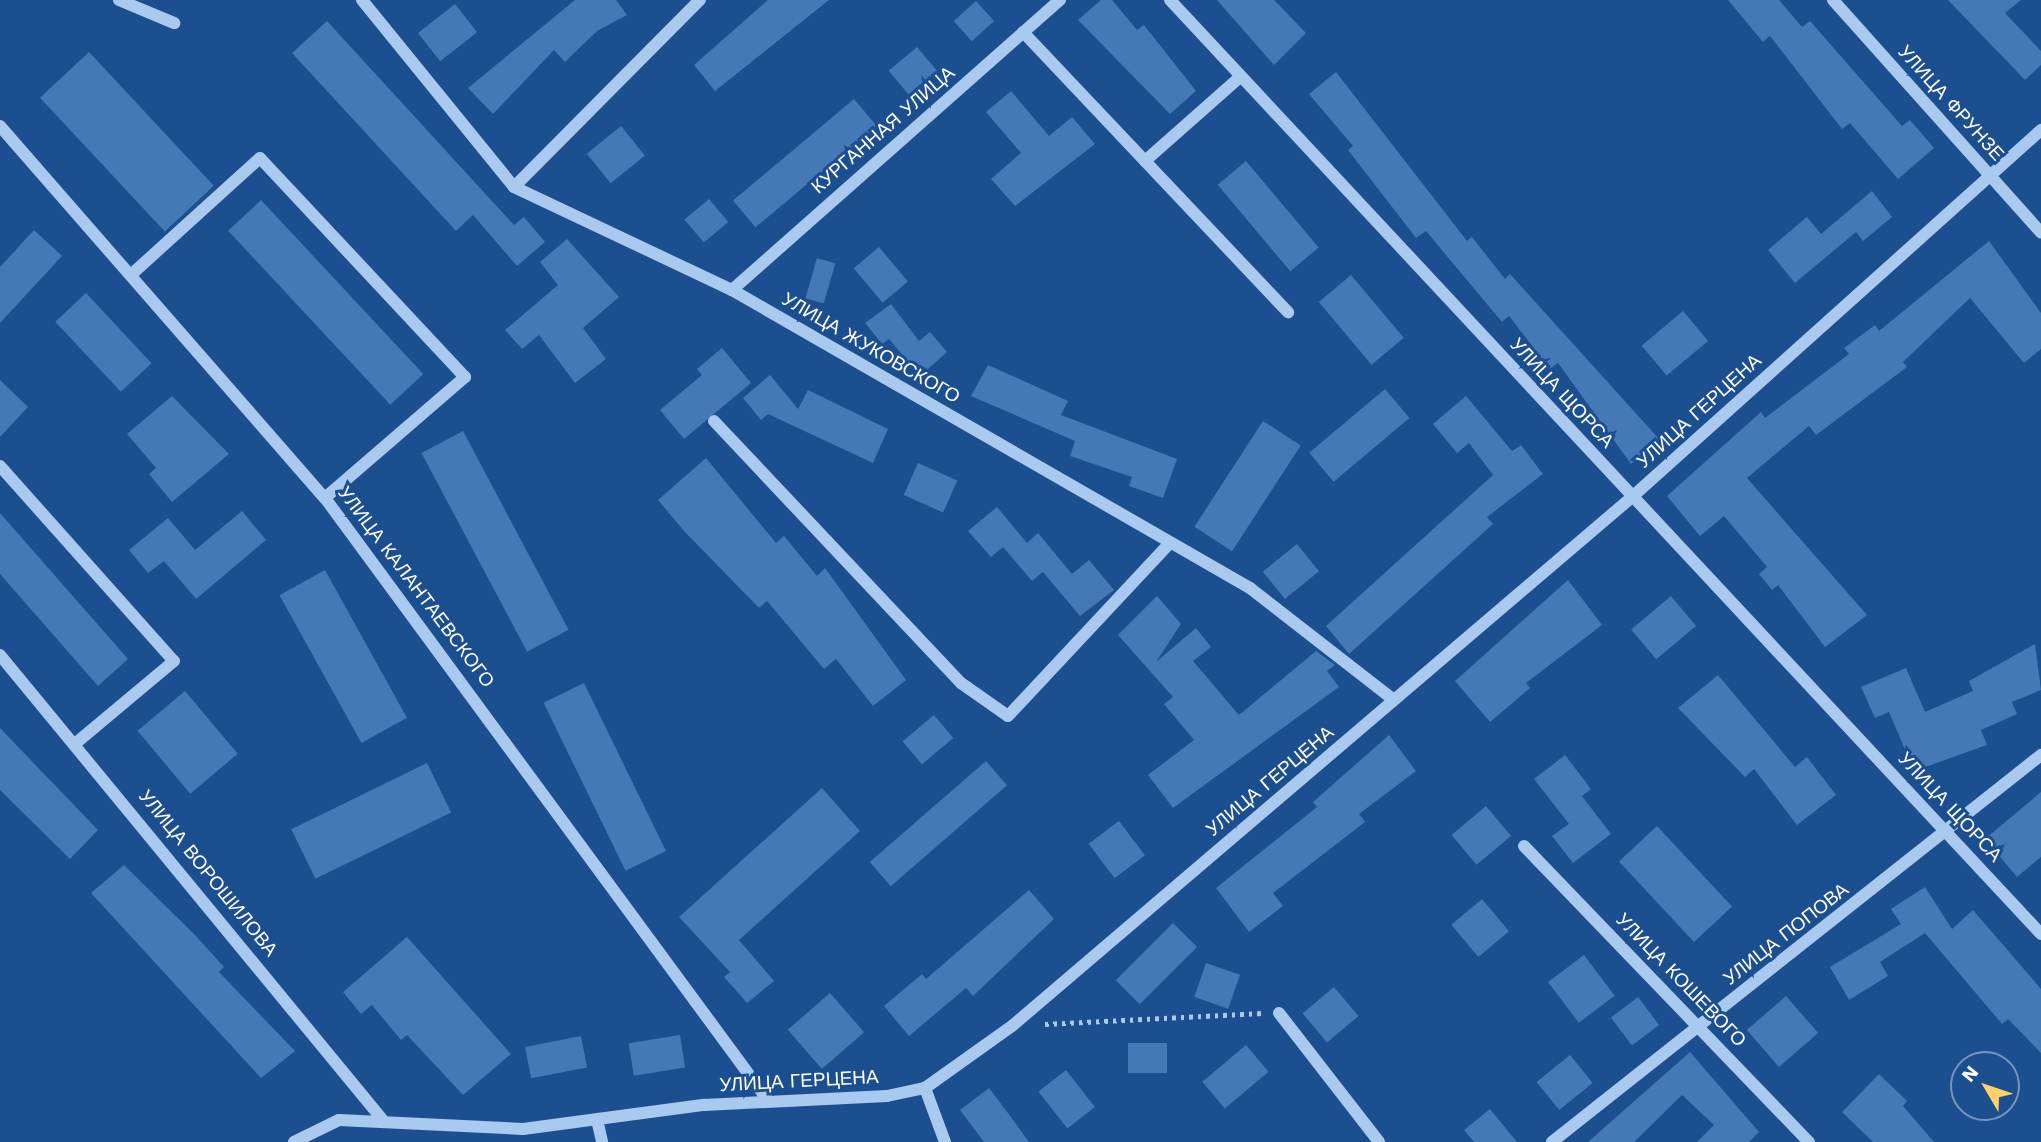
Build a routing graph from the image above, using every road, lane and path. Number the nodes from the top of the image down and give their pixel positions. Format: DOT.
graph roads {
  1 [pos="119,0"];
  2 [pos="362,0"];
  3 [pos="700,0"];
  4 [pos="1060,0"];
  5 [pos="1170,0"];
  6 [pos="1833,0"];
  7 [pos="174,23"];
  8 [pos="1023,32"];
  9 [pos="1241,76"];
  10 [pos="0,126"];
  11 [pos="2041,130"];
  12 [pos="1144,161"];
  13 [pos="1991,176"];
  14 [pos="514,187"];
  15 [pos="2041,233"];
  16 [pos="133,273"];
  17 [pos="732,290"];
  18 [pos="1288,312"];
  19 [pos="714,421"];
  20 [pos="0,466"];
  21 [pos="1632,497"];
  22 [pos="325,498"];
  23 [pos="1169,544"];
  24 [pos="0,655"];
  25 [pos="1394,700"];
  26 [pos="77,742"];
  27 [pos="2041,755"];
  28 [pos="1948,832"];
  29 [pos="1524,846"];
  30 [pos="2041,934"];
  31 [pos="1279,1013"];
  32 [pos="1012,1026"];
  33 [pos="1699,1026"];
  34 [pos="925,1088"];
  35 [pos="767,1099"];
  36 [pos="382,1119"];
  37 [pos="598,1124"];
  38 [pos="294,1142"];
  39 [pos="602,1142"];
  40 [pos="945,1142"];
  41 [pos="1379,1142"];
  42 [pos="1552,1142"];
  43 [pos="1809,1142"];
  1 -- 7 [label="street"];
  2 -- 14 [label="street, УЛИЦА ЖУКОВСКОГО"];
  3 -- 14 [label="street"];
  4 -- 8 [label="street, КУРГАННАЯ УЛИЦА"];
  5 -- 9 [label="street, УЛИЦА ЩОРСА"];
  6 -- 13 [label="street, УЛИЦА ФРУНЗЕ"];
  8 -- 12 [label="street"];
  8 -- 17 [label="street, КУРГАННАЯ УЛИЦА"];
  9 -- 12 [label="street"];
  9 -- 21 [label="street, УЛИЦА ЩОРСА"];
  10 -- 16 [label="street, УЛИЦА КАЛАНТАЕВСКОГО"];
  11 -- 13 [label="street, УЛИЦА ГЕРЦЕНА"];
  12 -- 18 [label="street"];
  13 -- 15 [label="street, УЛИЦА ФРУНЗЕ"];
  13 -- 21 [label="street, УЛИЦА ГЕРЦЕНА"];
  14 -- 17 [label="street, УЛИЦА ЖУКОВСКОГО"];
  16 -- 22 [label="street, УЛИЦА КАЛАНТАЕВСКОГО"];
  16 -- 22 [label="street"];
  17 -- 23 [label="street, УЛИЦА ЖУКОВСКОГО"];
  19 -- 23 [label="street"];
  20 -- 26 [label="street"];
  21 -- 25 [label="street, УЛИЦА ГЕРЦЕНА"];
  21 -- 28 [label="street, УЛИЦА ЩОРСА"];
  22 -- 35 [label="street, УЛИЦА КАЛАНТАЕВСКОГО"];
  23 -- 25 [label="street, УЛИЦА ЖУКОВСКОГО"];
  24 -- 26 [label="street, УЛИЦА ВОРОШИЛОВА"];
  25 -- 32 [label="street, УЛИЦА ГЕРЦЕНА"];
  26 -- 36 [label="street, УЛИЦА ВОРОШИЛОВА"];
  27 -- 28 [label="street, УЛИЦА ПОПОВА"];
  28 -- 30 [label="street, УЛИЦА ЩОРСА"];
  28 -- 33 [label="street, УЛИЦА ПОПОВА"];
  29 -- 33 [label="street, УЛИЦА КОШЕВОГО"];
  31 -- 32 [label="path"];
  31 -- 41 [label="street"];
  32 -- 34 [label="street, УЛИЦА ГЕРЦЕНА"];
  33 -- 42 [label="street, УЛИЦА ПОПОВА"];
  33 -- 43 [label="street, УЛИЦА КОШЕВОГО"];
  34 -- 35 [label="street, УЛИЦА ГЕРЦЕНА"];
  34 -- 40 [label="street"];
  35 -- 37 [label="street, УЛИЦА ГЕРЦЕНА"];
  36 -- 37 [label="street, УЛИЦА ГЕРЦЕНА"];
  36 -- 38 [label="street, УЛИЦА ГЕРЦЕНА"];
  37 -- 39 [label="street"];
}
